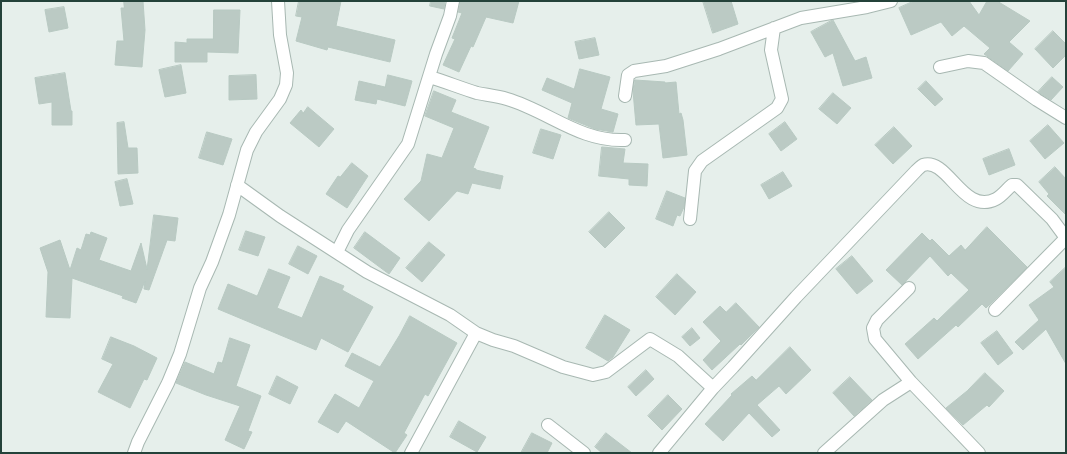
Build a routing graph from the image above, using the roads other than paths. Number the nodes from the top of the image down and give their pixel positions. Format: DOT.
graph roads {
  1 [pos="278,1"];
  2 [pos="453,1"];
  3 [pos="891,1"];
  4 [pos="774,28"];
  5 [pos="940,67"];
  6 [pos="430,77"];
  7 [pos="625,96"];
  8 [pos="1066,118"];
  9 [pos="625,140"];
  10 [pos="237,185"];
  11 [pos="690,219"];
  12 [pos="1066,238"];
  13 [pos="336,252"];
  14 [pos="909,288"];
  15 [pos="995,310"];
  16 [pos="476,333"];
  17 [pos="911,382"];
  18 [pos="713,388"];
  19 [pos="548,425"];
  20 [pos="134,453"];
  21 [pos="411,453"];
  22 [pos="584,453"];
  23 [pos="659,453"];
  24 [pos="824,453"];
  25 [pos="979,453"];
  1 -- 10 [label="street"];
  2 -- 6 [label="street"];
  3 -- 4 [label="street"];
  4 -- 7 [label="street"];
  4 -- 11 [label="street"];
  5 -- 8 [label="street"];
  6 -- 9 [label="street"];
  6 -- 13 [label="street"];
  10 -- 13 [label="street"];
  10 -- 20 [label="street"];
  12 -- 15 [label="street"];
  12 -- 18 [label="street"];
  13 -- 16 [label="street"];
  14 -- 17 [label="street"];
  16 -- 18 [label="street"];
  16 -- 21 [label="street"];
  17 -- 24 [label="street"];
  17 -- 25 [label="street"];
  18 -- 23 [label="street"];
  19 -- 22 [label="street"];
}
